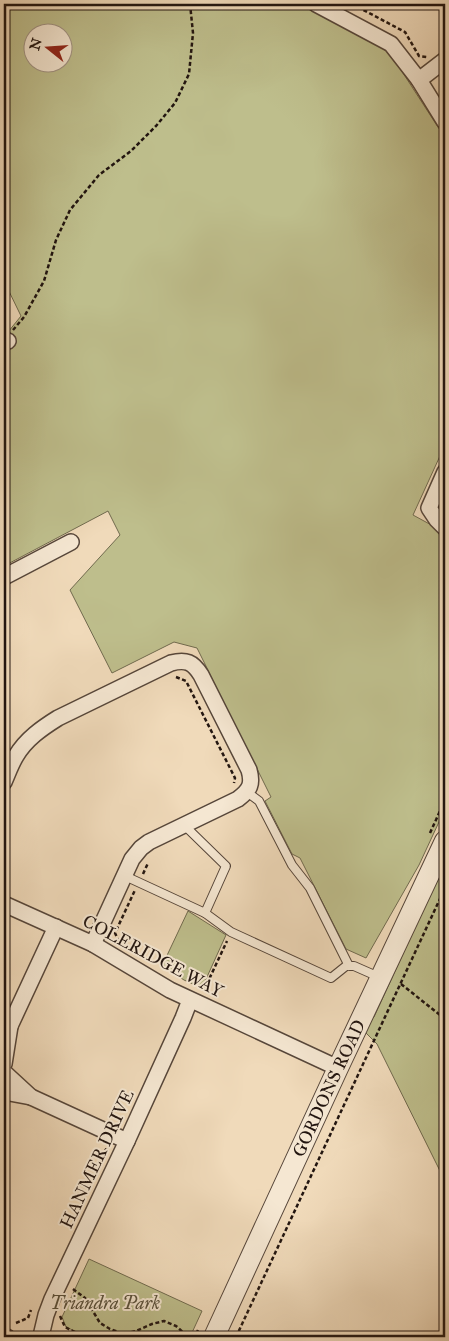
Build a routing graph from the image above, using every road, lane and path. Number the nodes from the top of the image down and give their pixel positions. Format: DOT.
graph roads {
  1 [pos="190,4"];
  2 [pos="316,4"];
  3 [pos="445,60"];
  4 [pos="419,80"];
  5 [pos="445,82"];
  6 [pos="445,92"];
  7 [pos="445,122"];
  8 [pos="6,340"];
  9 [pos="445,472"];
  10 [pos="445,528"];
  11 [pos="71,542"];
  12 [pos="4,577"];
  13 [pos="176,677"];
  14 [pos="4,782"];
  15 [pos="232,785"];
  16 [pos="247,792"];
  17 [pos="184,825"];
  18 [pos="445,841"];
  19 [pos="125,876"];
  20 [pos="445,888"];
  21 [pos="4,904"];
  22 [pos="205,913"];
  23 [pos="56,927"];
  24 [pos="231,932"];
  25 [pos="93,944"];
  26 [pos="349,966"];
  27 [pos="381,978"];
  28 [pos="401,984"];
  29 [pos="203,991"];
  30 [pos="190,1000"];
  31 [pos="445,1019"];
  32 [pos="7,1031"];
  33 [pos="338,1068"];
  34 [pos="4,1073"];
  35 [pos="4,1092"];
  36 [pos="31,1097"];
  37 [pos="127,1141"];
  38 [pos="70,1296"];
  39 [pos="64,1309"];
  40 [pos="40,1337"];
  41 [pos="82,1337"];
  42 [pos="186,1337"];
  43 [pos="214,1337"];
  44 [pos="236,1337"];
  1 -- 8 [label="path"];
  2 -- 4 [label="street"];
  3 -- 4 [label="street"];
  4 -- 7 [label="street"];
  5 -- 6 [label="path"];
  9 -- 10 [label="street"];
  11 -- 12 [label="street"];
  13 -- 15 [label="path"];
  14 -- 16 [label="street"];
  16 -- 17 [label="street"];
  16 -- 26 [label="lane"];
  17 -- 19 [label="street"];
  17 -- 22 [label="lane"];
  18 -- 27 [label="street, GORDONS ROAD"];
  19 -- 22 [label="lane"];
  19 -- 25 [label="street"];
  20 -- 28 [label="path"];
  21 -- 23 [label="street, COLERIDGE WAY"];
  22 -- 24 [label="lane"];
  23 -- 25 [label="street, COLERIDGE WAY"];
  23 -- 32 [label="street"];
  24 -- 26 [label="lane"];
  24 -- 29 [label="path"];
  25 -- 30 [label="street, COLERIDGE WAY"];
  26 -- 27 [label="lane"];
  27 -- 33 [label="street, GORDONS ROAD"];
  28 -- 31 [label="path"];
  28 -- 44 [label="path"];
  30 -- 33 [label="street, COLERIDGE WAY"];
  30 -- 37 [label="street, HANMER DRIVE"];
  32 -- 34 [label="street"];
  33 -- 43 [label="street, GORDONS ROAD"];
  34 -- 36 [label="street"];
  35 -- 36 [label="street"];
  36 -- 37 [label="street"];
  37 -- 40 [label="street, HANMER DRIVE"];
  38 -- 42 [label="path"];
  39 -- 41 [label="path"];
}
